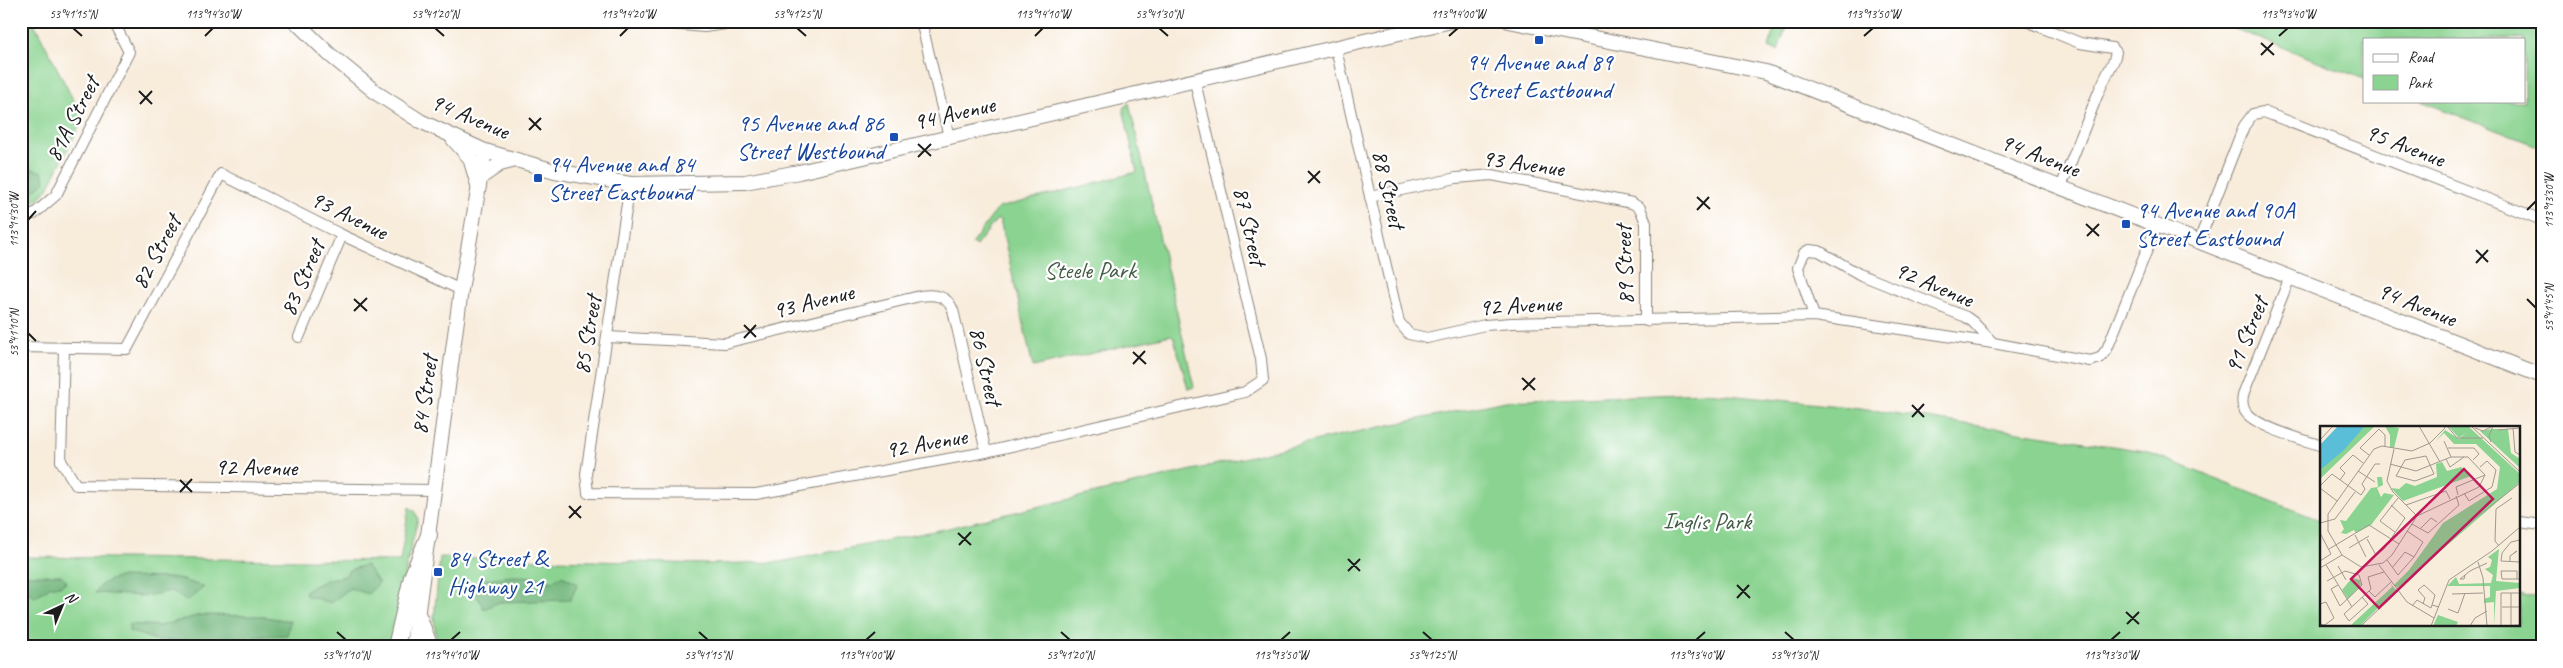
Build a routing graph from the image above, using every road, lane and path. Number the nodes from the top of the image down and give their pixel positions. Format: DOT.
graph roads {
  1 [pos="113,21"];
  2 [pos="295,21"];
  3 [pos="641,21"];
  4 [pos="747,21"];
  5 [pos="921,21"];
  6 [pos="1451,21"];
  7 [pos="1509,21"];
  8 [pos="2026,21"];
  9 [pos="1336,49"];
  10 [pos="1195,82"];
  11 [pos="447,133"];
  12 [pos="949,137"];
  13 [pos="485,150"];
  14 [pos="517,160"];
  15 [pos="221,174"];
  16 [pos="480,182"];
  17 [pos="630,184"];
  18 [pos="2061,187"];
  19 [pos="1370,198"];
  20 [pos="1640,208"];
  21 [pos="21,214"];
  22 [pos="2542,220"];
  23 [pos="2157,225"];
  24 [pos="342,235"];
  25 [pos="2200,241"];
  26 [pos="2290,277"];
  27 [pos="461,290"];
  28 [pos="937,296"];
  29 [pos="1814,316"];
  30 [pos="1646,321"];
  31 [pos="1409,334"];
  32 [pos="299,337"];
  33 [pos="608,337"];
  34 [pos="1993,343"];
  35 [pos="21,347"];
  36 [pos="64,348"];
  37 [pos="2542,376"];
  38 [pos="1262,380"];
  39 [pos="2320,445"];
  40 [pos="986,452"];
  41 [pos="435,490"];
  42 [pos="588,493"];
  43 [pos="2520,522"];
  44 [pos="2542,525"];
  45 [pos="429,535"];
  46 [pos="418,616"];
  47 [pos="396,647"];
  48 [pos="413,647"];
  49 [pos="430,647"];
  1 -- 21 [label="street, 81A Street"];
  2 -- 11 [label="street, 94 Avenue"];
  3 -- 4 [label="street"];
  5 -- 12 [label="street"];
  6 -- 9 [label="street, 94 Avenue"];
  7 -- 18 [label="street, 94 Avenue"];
  8 -- 18 [label="street"];
  9 -- 10 [label="street, 94 Avenue"];
  9 -- 19 [label="street, 88 Street"];
  10 -- 12 [label="street, 94 Avenue"];
  10 -- 38 [label="street, 87 Street"];
  11 -- 13 [label="street, 94 Avenue"];
  11 -- 16 [label="street"];
  12 -- 17 [label="street, 94 Avenue"];
  13 -- 14 [label="street, 94 Avenue"];
  13 -- 16 [label="street, 84 Street"];
  14 -- 16 [label="street"];
  14 -- 17 [label="street, 94 Avenue"];
  15 -- 24 [label="street, 93 Avenue"];
  15 -- 36 [label="street, 82 Street"];
  16 -- 27 [label="street, 84 Street"];
  17 -- 33 [label="street, 85 Street"];
  18 -- 23 [label="street, 94 Avenue"];
  19 -- 20 [label="street, 93 Avenue"];
  19 -- 31 [label="street, 88 Street"];
  20 -- 30 [label="street, 89 Street"];
  22 -- 25 [label="street, 95 Avenue"];
  23 -- 25 [label="street, 94 Avenue"];
  23 -- 34 [label="street"];
  24 -- 27 [label="street, 93 Avenue"];
  24 -- 32 [label="street, 83 Street"];
  25 -- 26 [label="street, 94 Avenue"];
  26 -- 37 [label="street, 94 Avenue"];
  26 -- 39 [label="street, 91 Street"];
  27 -- 41 [label="street, 84 Street"];
  28 -- 33 [label="street, 93 Avenue"];
  28 -- 40 [label="street, 86 Street"];
  29 -- 30 [label="street, 92 Avenue"];
  29 -- 34 [label="street, 92 Avenue"];
  29 -- 34 [label="street, 92 Avenue"];
  30 -- 31 [label="street, 92 Avenue"];
  33 -- 42 [label="street, 85 Street"];
  35 -- 36 [label="street"];
  36 -- 41 [label="street, 92 Avenue"];
  38 -- 40 [label="street, 92 Avenue"];
  40 -- 42 [label="street, 92 Avenue"];
  41 -- 45 [label="street, 84 Street"];
  43 -- 44 [label="street"];
  45 -- 46 [label="street, 84 Street"];
  45 -- 47 [label="main road"];
  46 -- 48 [label="street, 84 Street"];
  46 -- 49 [label="main road"];
}
